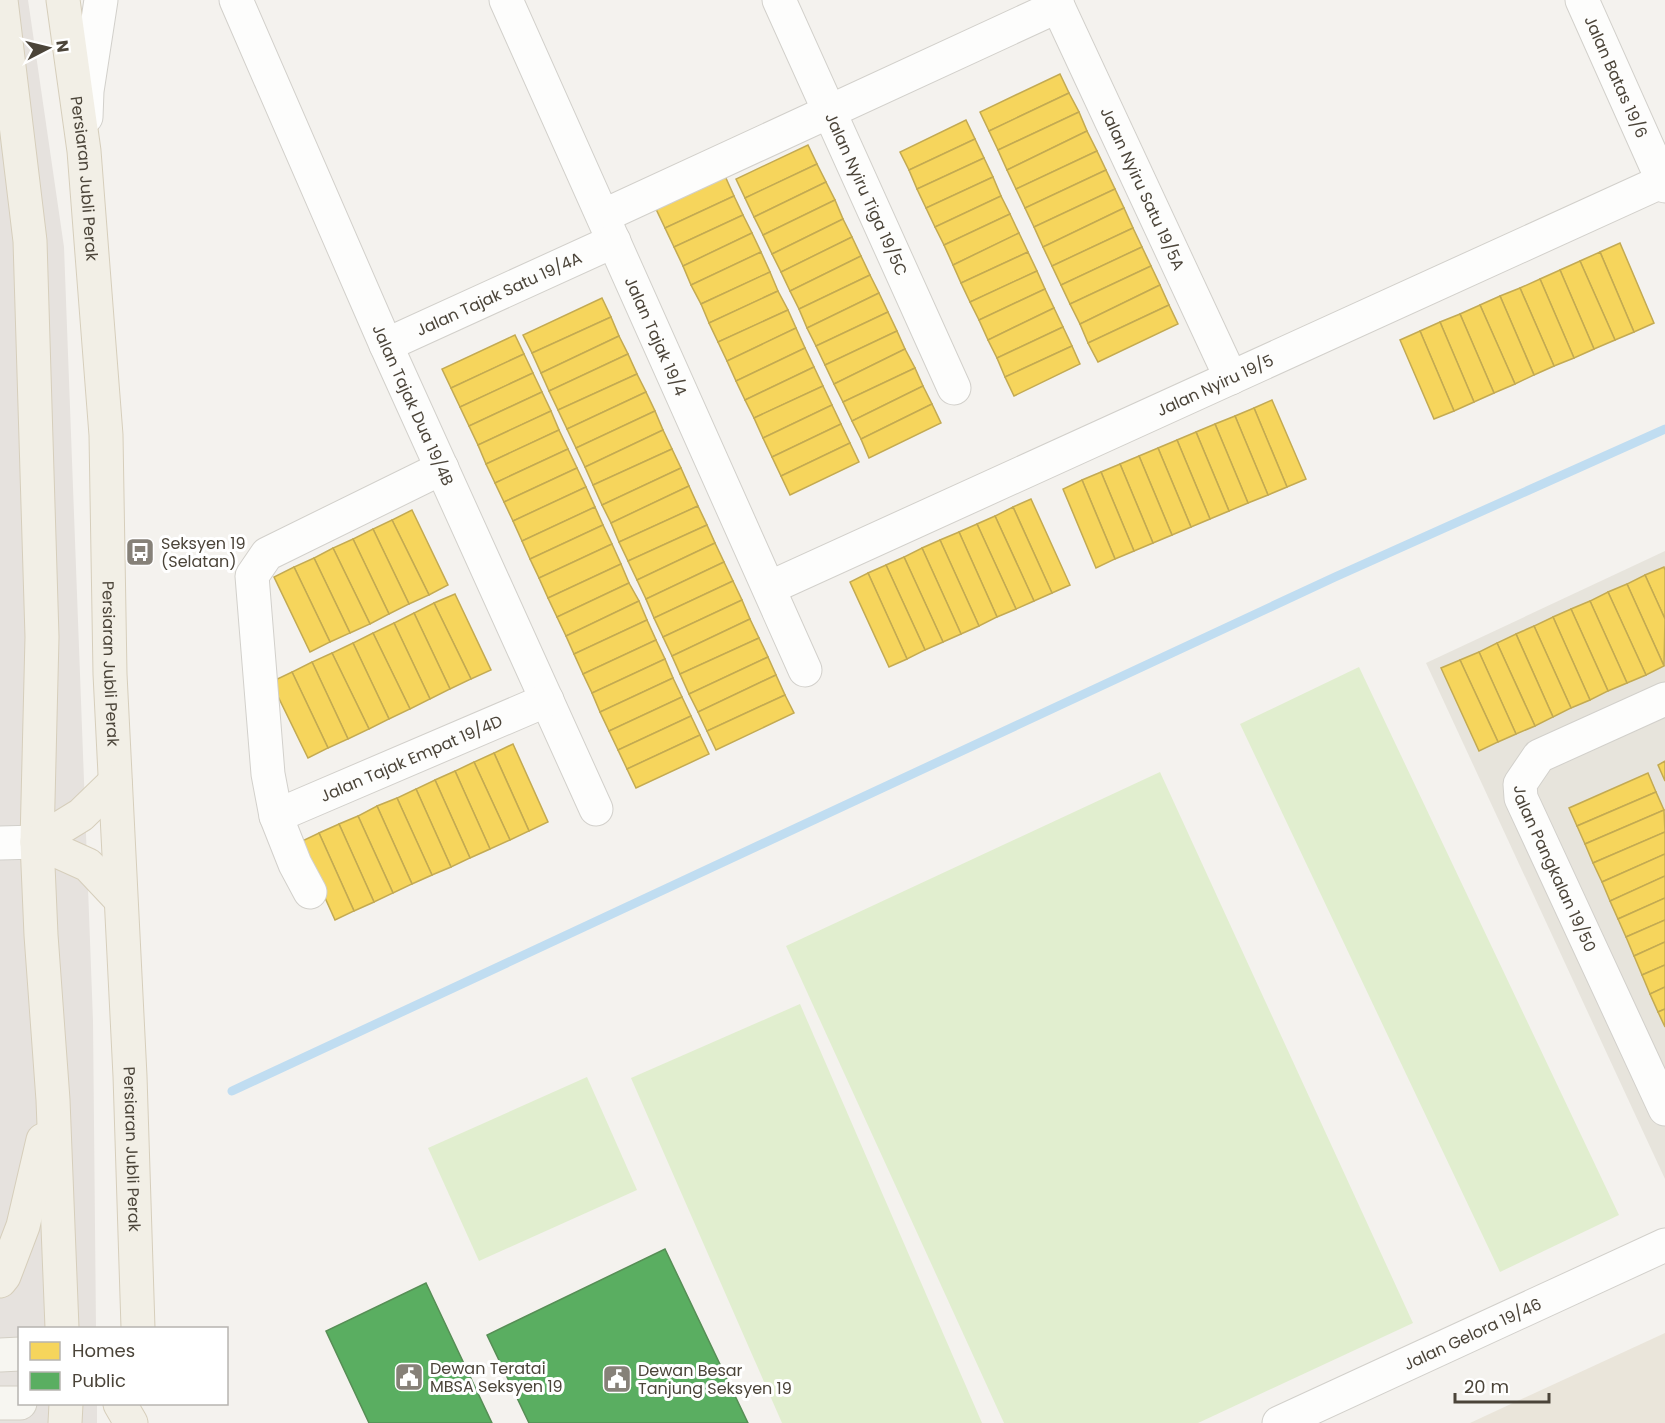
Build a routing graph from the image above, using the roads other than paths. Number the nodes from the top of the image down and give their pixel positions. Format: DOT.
graph roads {
  1 [pos="2,0"];
  2 [pos="63,0"];
  3 [pos="101,0"];
  4 [pos="236,0"];
  5 [pos="506,0"];
  6 [pos="778,0"];
  7 [pos="1582,0"];
  8 [pos="1057,3"];
  9 [pos="829,112"];
  10 [pos="84,151"];
  11 [pos="1664,184"];
  12 [pos="608,229"];
  13 [pos="386,345"];
  14 [pos="1232,378"];
  15 [pos="954,388"];
  16 [pos="442,468"];
  17 [pos="769,588"];
  18 [pos="806,670"];
  19 [pos="1665,699"];
  20 [pos="547,700"];
  21 [pos="115,782"];
  22 [pos="596,809"];
  23 [pos="276,816"];
  24 [pos="37,842"];
  25 [pos="0,843"];
  26 [pos="310,892"];
  27 [pos="120,899"];
  28 [pos="53,1100"];
  29 [pos="1665,1108"];
  30 [pos="1665,1245"];
  31 [pos="0,1281"];
  32 [pos="137,1284"];
  33 [pos="62,1327"];
  34 [pos="123,1327"];
  35 [pos="138,1327"];
  36 [pos="18,1354"];
  37 [pos="0,1355"];
  38 [pos="18,1402"];
  39 [pos="0,1403"];
  40 [pos="66,1405"];
  41 [pos="121,1405"];
  42 [pos="140,1405"];
  43 [pos="65,1423"];
  44 [pos="131,1423"];
  45 [pos="140,1423"];
  46 [pos="1279,1423"];
  1 -- 24 [label="main road"];
  2 -- 10 [label="main road, Persiaran Jubli Perak"];
  3 -- 10 [label="street"];
  4 -- 13 [label="street, Jalan Tajak Dua 19/4B"];
  5 -- 12 [label="street, Jalan Tajak 19/4"];
  6 -- 9 [label="street, Jalan Nyiru Tiga 19/5C"];
  7 -- 11 [label="street, Jalan Batas 19/6"];
  8 -- 9 [label="street, Jalan Tajak Satu 19/4A"];
  8 -- 14 [label="street, Jalan Nyiru Satu 19/5A"];
  9 -- 12 [label="street, Jalan Tajak Satu 19/4A"];
  9 -- 15 [label="street, Jalan Nyiru Tiga 19/5C"];
  10 -- 21 [label="main road, Persiaran Jubli Perak"];
  11 -- 14 [label="street, Jalan Nyiru 19/5"];
  12 -- 13 [label="street, Jalan Tajak Satu 19/4A"];
  12 -- 17 [label="street, Jalan Tajak 19/4"];
  13 -- 16 [label="street, Jalan Tajak Dua 19/4B"];
  14 -- 17 [label="street, Jalan Nyiru 19/5"];
  16 -- 20 [label="street, Jalan Tajak Dua 19/4B"];
  16 -- 23 [label="street"];
  17 -- 18 [label="street, Jalan Tajak 19/4"];
  19 -- 29 [label="street, Jalan Pangkalan 19/50"];
  20 -- 22 [label="street, Jalan Tajak Dua 19/4B"];
  20 -- 23 [label="street, Jalan Tajak Empat 19/4D"];
  21 -- 24 [label="main road"];
  21 -- 27 [label="main road, Persiaran Jubli Perak"];
  23 -- 26 [label="street"];
  24 -- 25 [label="street"];
  24 -- 27 [label="main road"];
  24 -- 28 [label="main road"];
  27 -- 32 [label="main road, Persiaran Jubli Perak"];
  28 -- 31 [label="main road"];
  28 -- 33 [label="main road"];
  30 -- 46 [label="street, Jalan Gelora 19/46"];
  32 -- 34 [label="main road"];
  32 -- 35 [label="main road, Persiaran Jubli Perak"];
  36 -- 37 [label="main road"];
  38 -- 39 [label="main road"];
  40 -- 43 [label="main road"];
  41 -- 44 [label="main road"];
  42 -- 45 [label="main road"];
}
